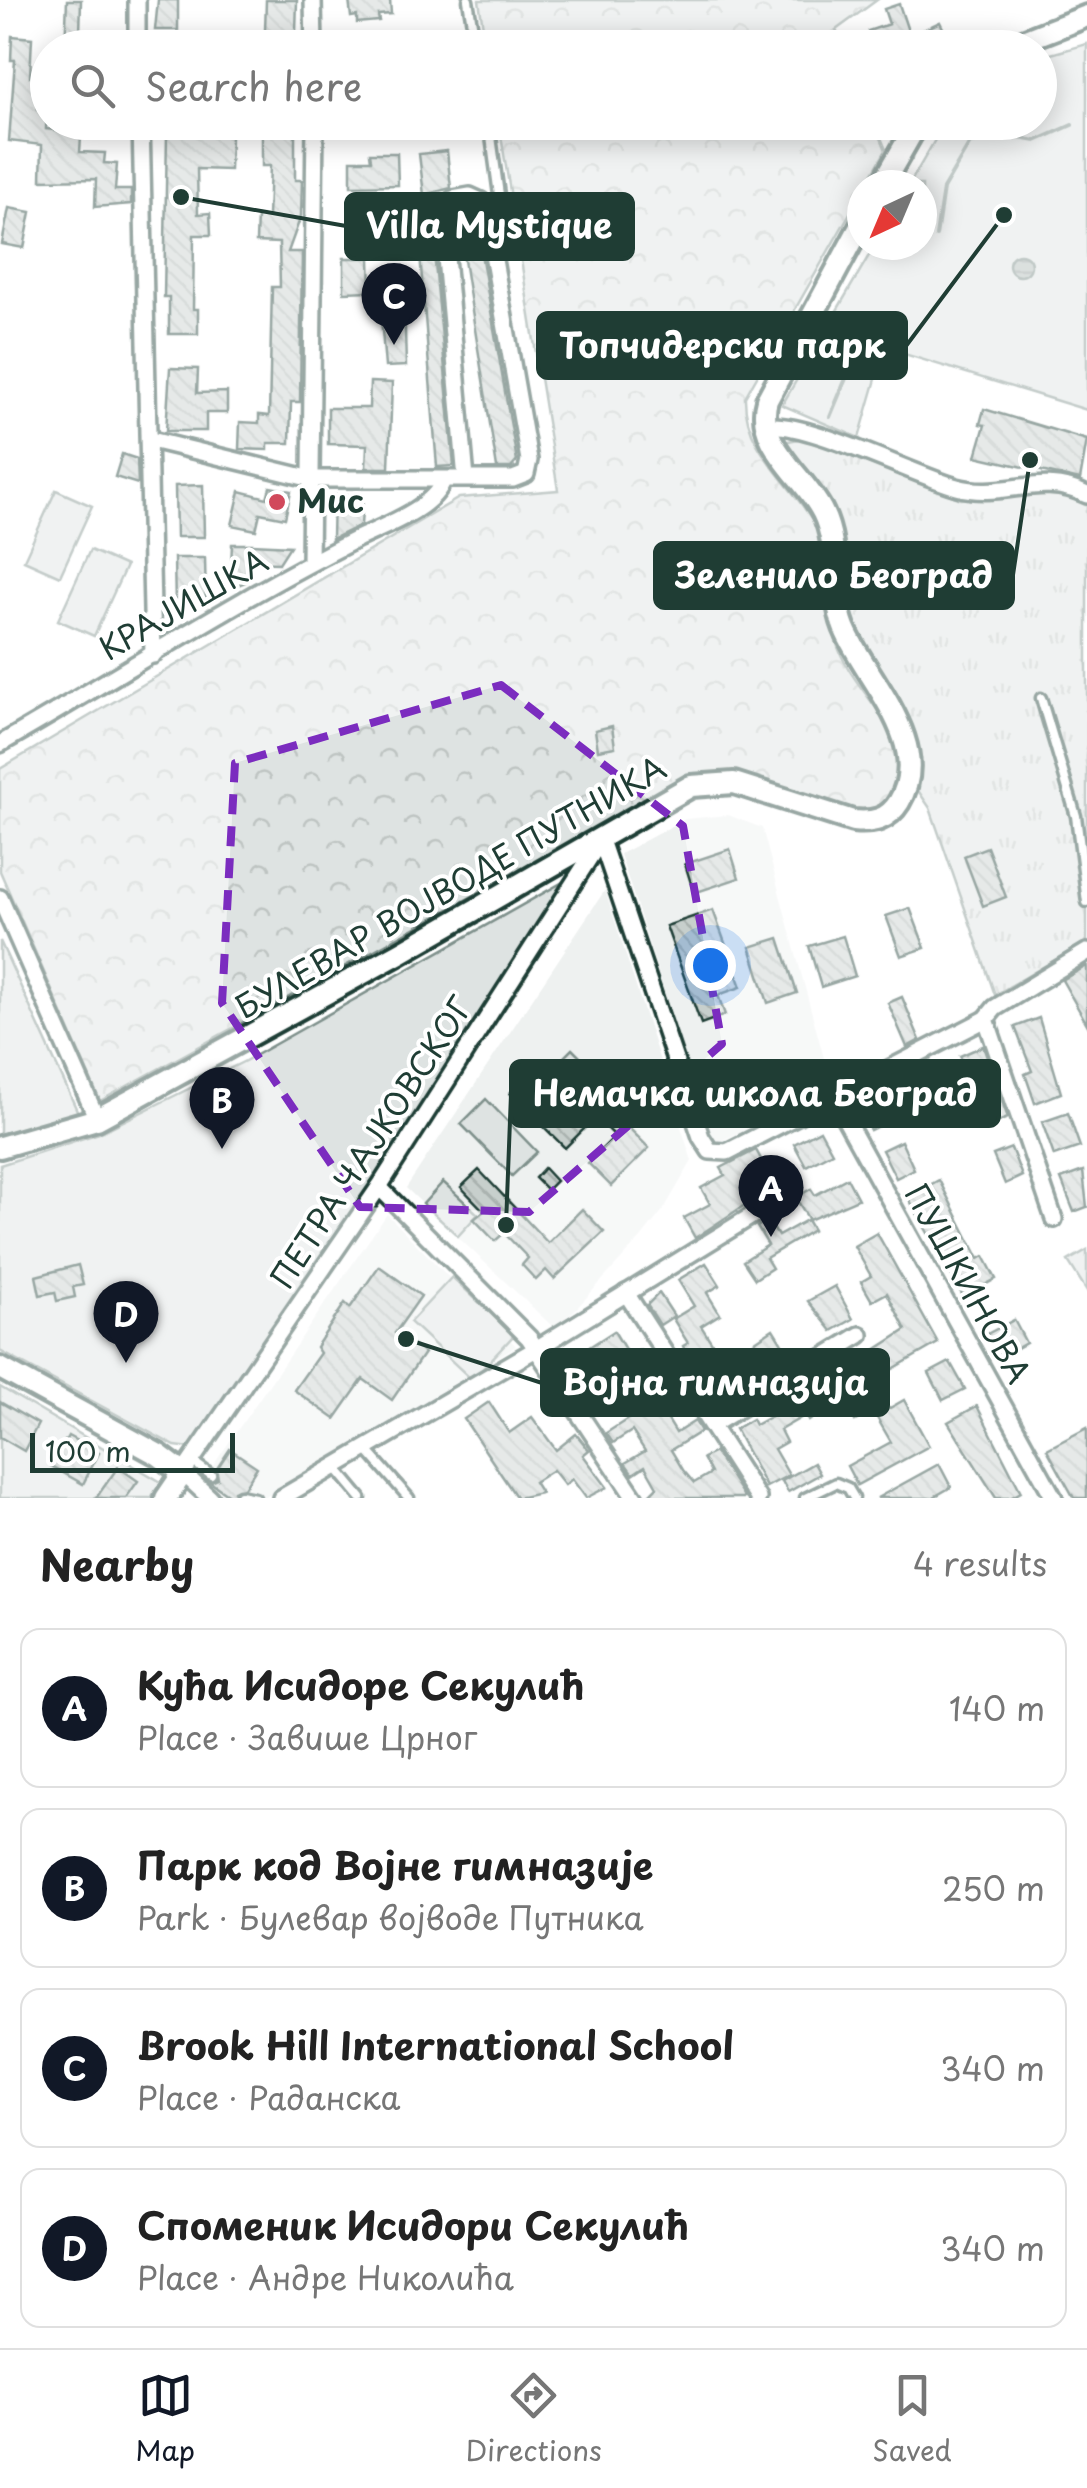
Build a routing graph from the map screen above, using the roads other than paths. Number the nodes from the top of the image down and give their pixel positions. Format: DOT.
graph roads {
  1 [pos="137,0"];
  2 [pos="314,0"];
  3 [pos="468,0"];
  4 [pos="1087,16"];
  5 [pos="138,30"];
  6 [pos="314,30"];
  7 [pos="473,30"];
  8 [pos="1051,30"];
  9 [pos="142,140"];
  10 [pos="315,140"];
  11 [pos="491,140"];
  12 [pos="908,140"];
  13 [pos="891,170"];
  14 [pos="486,220"];
  15 [pos="847,252"];
  16 [pos="765,427"];
  17 [pos="151,440"];
  18 [pos="312,479"];
  19 [pos="466,479"];
  20 [pos="443,480"];
  21 [pos="1087,496"];
  22 [pos="310,563"];
  23 [pos="153,655"];
  24 [pos="1042,698"];
  25 [pos="0,744"];
  26 [pos="601,840"];
  27 [pos="0,898"];
  28 [pos="1087,902"];
  29 [pos="1087,952"];
  30 [pos="986,1018"];
  31 [pos="832,1098"];
  32 [pos="97,1120"];
  33 [pos="0,1146"];
  34 [pos="379,1186"];
  35 [pos="789,1193"];
  36 [pos="1054,1219"];
  37 [pos="626,1293"];
  38 [pos="860,1335"];
  39 [pos="536,1349"];
  40 [pos="0,1368"];
  41 [pos="712,1425"];
  42 [pos="366,1448"];
  43 [pos="335,1466"];
  44 [pos="188,1467"];
  45 [pos="211,1475"];
  46 [pos="240,1495"];
  47 [pos="166,1498"];
  48 [pos="210,1498"];
  49 [pos="255,1498"];
  50 [pos="281,1498"];
  51 [pos="360,1498"];
  52 [pos="409,1498"];
  53 [pos="635,1498"];
  54 [pos="758,1498"];
  55 [pos="805,1498"];
  56 [pos="854,1498"];
  57 [pos="1054,1498"];
  1 -- 5 [label="street"];
  2 -- 6 [label="street"];
  3 -- 7 [label="lane"];
  4 -- 8 [label="street"];
  9 -- 17 [label="street"];
  10 -- 18 [label="street"];
  11 -- 14 [label="lane"];
  12 -- 13 [label="street"];
  14 -- 19 [label="street"];
  14 -- 19 [label="street"];
  15 -- 16 [label="street"];
  16 -- 21 [label="street"];
  16 -- 26 [label="street, БУЛЕВАР ВОЈВОДЕ ПУТНИКА"];
  17 -- 18 [label="street"];
  17 -- 23 [label="street"];
  18 -- 20 [label="street"];
  18 -- 22 [label="street"];
  19 -- 20 [label="street"];
  20 -- 22 [label="street, КРАЈИШКА"];
  22 -- 23 [label="street, КРАЈИШКА"];
  23 -- 25 [label="street, КРАЈИШКА"];
  24 -- 28 [label="lane"];
  26 -- 31 [label="street"];
  26 -- 32 [label="street, БУЛЕВАР ВОЈВОДЕ ПУТНИКА"];
  26 -- 34 [label="street, ПЕТРА ЧАЈКОВСКОГ"];
  27 -- 32 [label="street"];
  29 -- 30 [label="street"];
  30 -- 31 [label="street"];
  30 -- 36 [label="street"];
  31 -- 57 [label="street, ПУШКИНОВА"];
  32 -- 33 [label="street, БУЛЕВАР ВОЈВОДЕ ПУТНИКА"];
  34 -- 39 [label="street"];
  34 -- 44 [label="street, ПЕТРА ЧАЈКОВСКОГ"];
  35 -- 37 [label="street"];
  37 -- 39 [label="street"];
  37 -- 41 [label="street"];
  38 -- 41 [label="street"];
  39 -- 42 [label="street"];
  39 -- 53 [label="street"];
  40 -- 44 [label="street"];
  41 -- 54 [label="street"];
  42 -- 43 [label="street"];
  42 -- 52 [label="lane"];
  43 -- 50 [label="street"];
  43 -- 51 [label="lane"];
  44 -- 45 [label="lane"];
  44 -- 47 [label="street"];
  44 -- 48 [label="street"];
  46 -- 49 [label="lane"];
  55 -- 56 [label="lane"];
}
